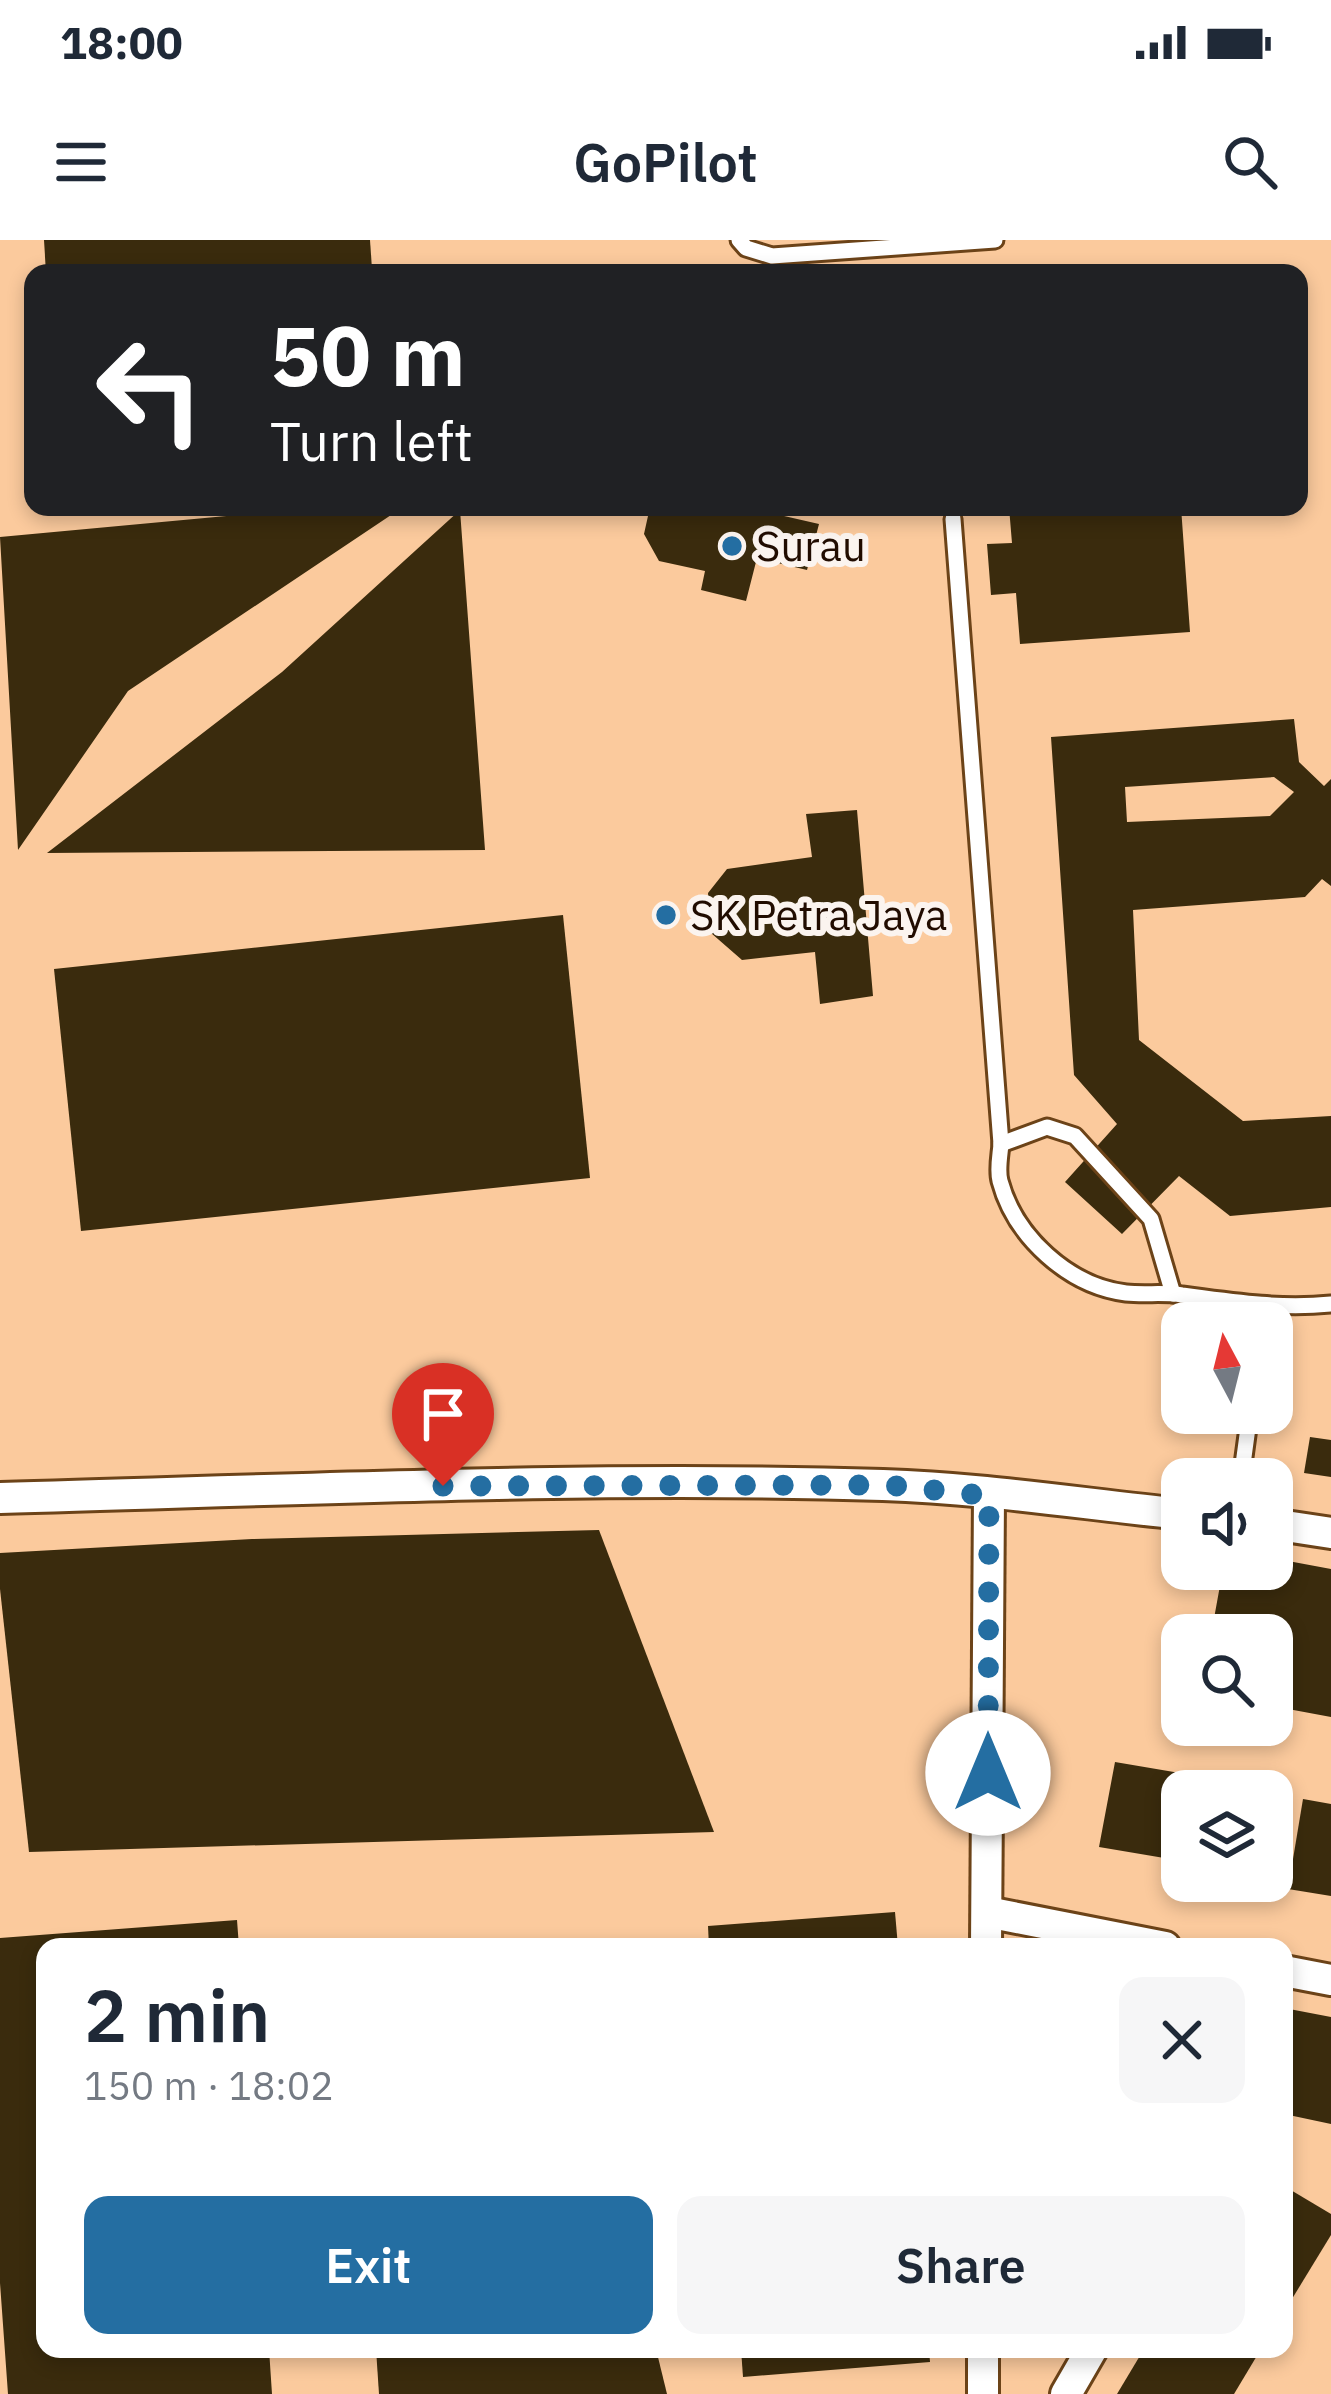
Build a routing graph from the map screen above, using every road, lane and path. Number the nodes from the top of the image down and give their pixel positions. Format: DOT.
graph roads {
  1 [pos="740,240"];
  2 [pos="995,240"];
  3 [pos="953,518"];
  4 [pos="1001,1144"];
  5 [pos="1173,1294"];
  6 [pos="1230,1302"];
  7 [pos="1331,1304"];
  8 [pos="1293,1308"];
  9 [pos="989,1496"];
  10 [pos="0,1498"];
  11 [pos="1161,1512"];
  12 [pos="1293,1527"];
  13 [pos="1331,1533"];
  14 [pos="987,1912"];
  15 [pos="986,1938"];
  16 [pos="1119,1938"];
  17 [pos="1293,1973"];
  18 [pos="1331,1980"];
  19 [pos="983,2358"];
  20 [pos="1087,2358"];
  21 [pos="983,2394"];
  22 [pos="1066,2394"];
  1 -- 2 [label="lane"];
  3 -- 4 [label="lane"];
  4 -- 5 [label="lane"];
  4 -- 5 [label="lane"];
  5 -- 6 [label="lane"];
  7 -- 8 [label="lane"];
  9 -- 10 [label="street"];
  9 -- 11 [label="street"];
  9 -- 14 [label="street"];
  12 -- 13 [label="street"];
  14 -- 15 [label="street"];
  14 -- 16 [label="street"];
  17 -- 18 [label="street"];
  19 -- 21 [label="street"];
  20 -- 22 [label="street"];
}
